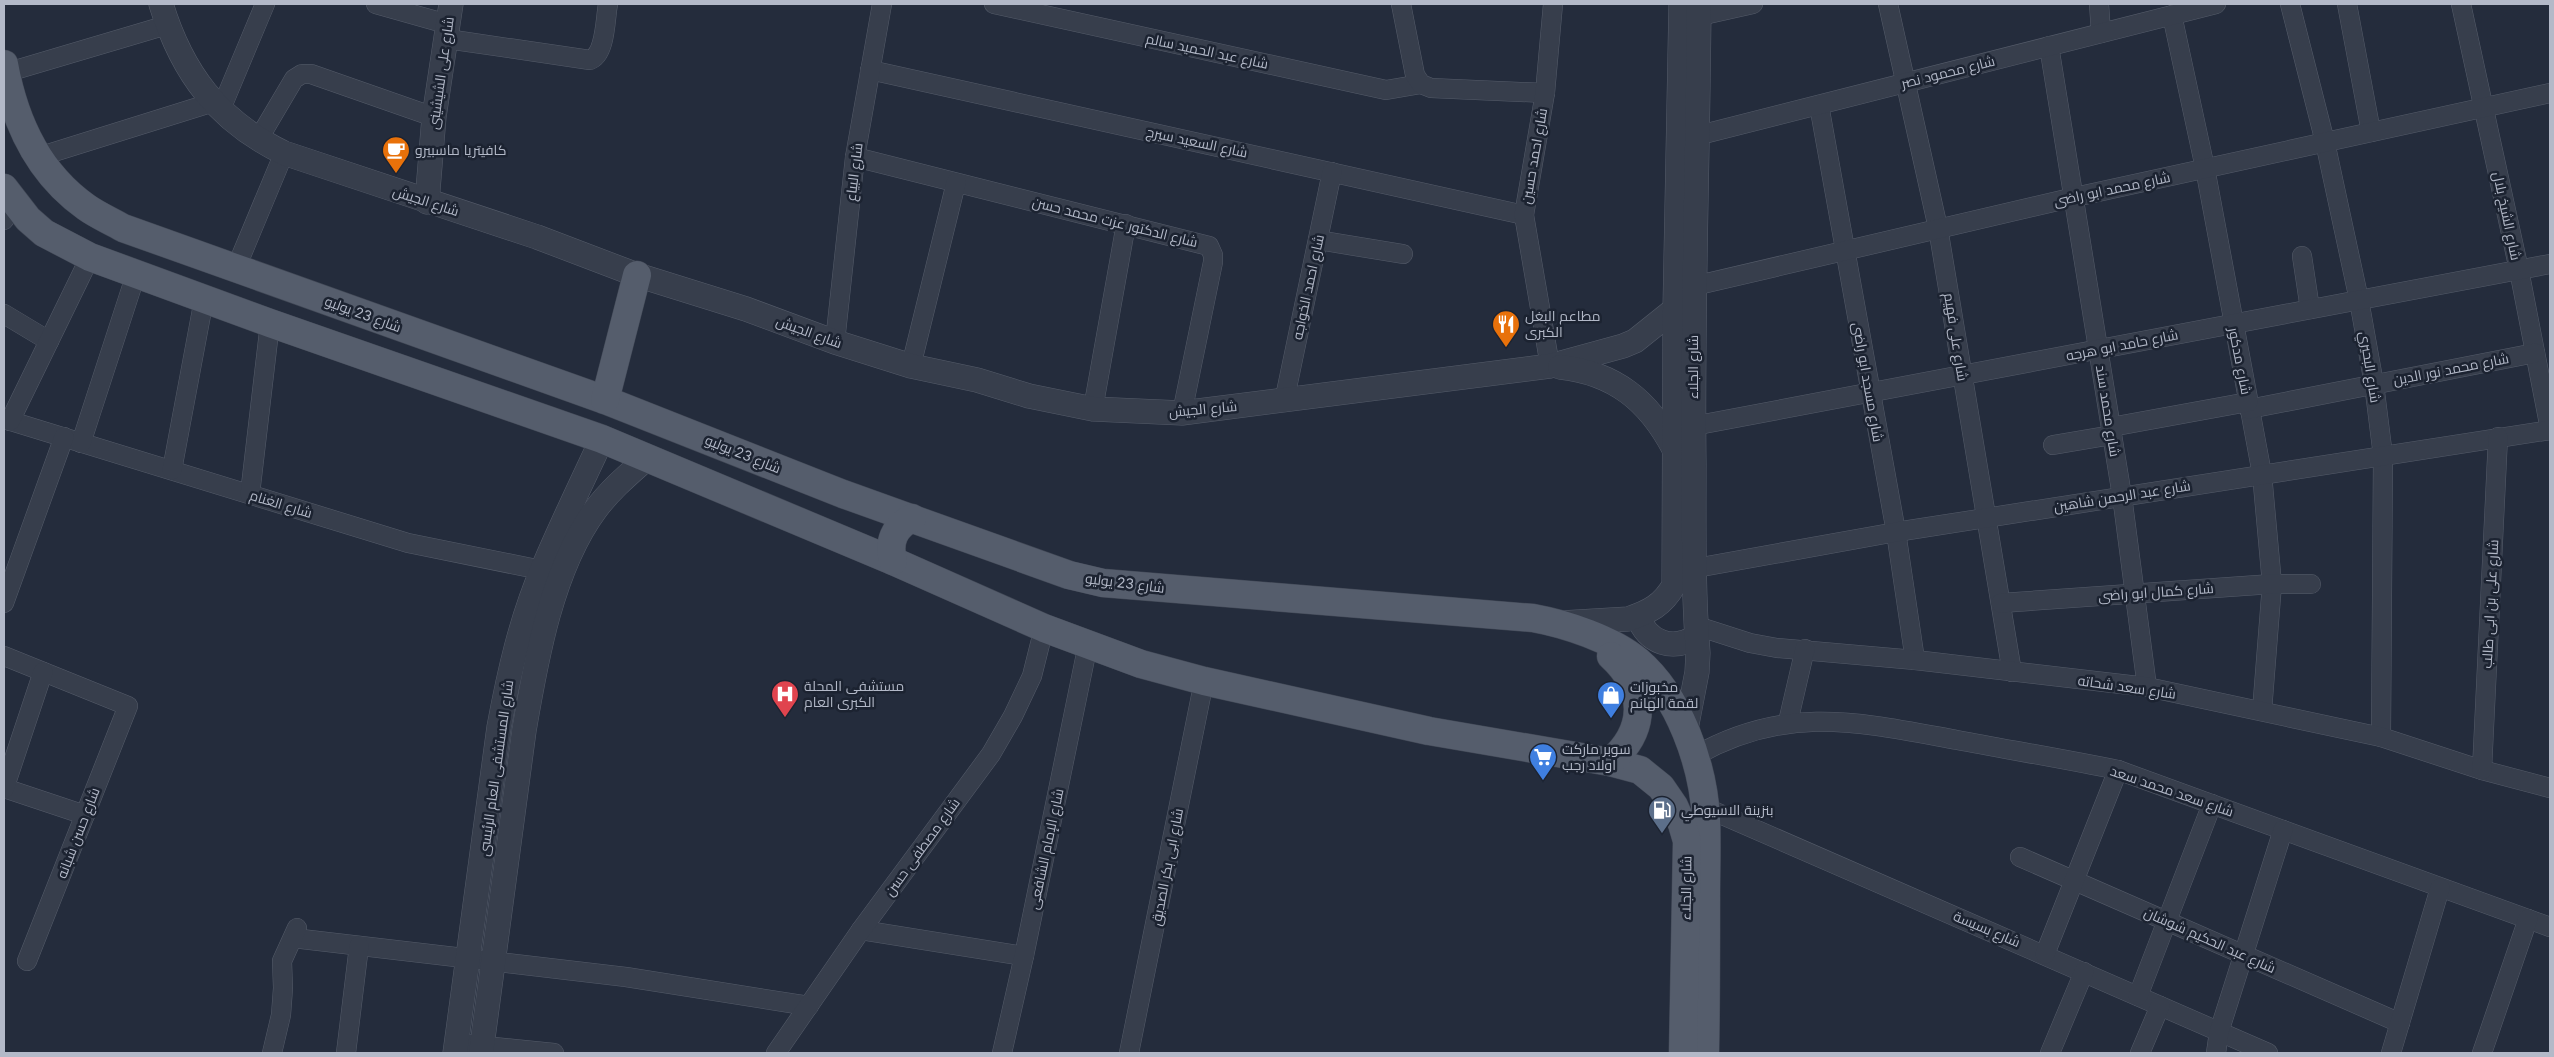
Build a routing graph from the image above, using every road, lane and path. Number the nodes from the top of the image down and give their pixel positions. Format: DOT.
graph roads {
  1 [pos="265,4"];
  2 [pos="376,4"];
  3 [pos="608,4"];
  4 [pos="882,4"];
  5 [pos="994,4"];
  6 [pos="1401,4"];
  7 [pos="1553,4"];
  8 [pos="1753,4"];
  9 [pos="1888,4"];
  10 [pos="2099,4"];
  11 [pos="2216,4"];
  12 [pos="2290,4"];
  13 [pos="2347,4"];
  14 [pos="2461,4"];
  15 [pos="1690,11"];
  16 [pos="164,14"];
  17 [pos="2172,15"];
  18 [pos="448,22"];
  19 [pos="2101,33"];
  20 [pos="2049,46"];
  21 [pos="5,68"];
  22 [pos="870,70"];
  23 [pos="1906,83"];
  24 [pos="1421,84"];
  25 [pos="1545,93"];
  26 [pos="2550,94"];
  27 [pos="1819,105"];
  28 [pos="217,106"];
  29 [pos="2484,107"];
  30 [pos="434,117"];
  31 [pos="2371,132"];
  32 [pos="1689,138"];
  33 [pos="258,140"];
  34 [pos="2325,142"];
  35 [pos="284,153"];
  36 [pos="38,157"];
  37 [pos="855,157"];
  38 [pos="2205,168"];
  39 [pos="1332,172"];
  40 [pos="956,183"];
  41 [pos="2075,197"];
  42 [pos="427,202"];
  43 [pos="7,204"];
  44 [pos="1524,215"];
  45 [pos="1126,224"];
  46 [pos="1938,228"];
  47 [pos="1318,240"];
  48 [pos="1844,250"];
  49 [pos="1403,254"];
  50 [pos="2302,256"];
  51 [pos="90,257"];
  52 [pos="2550,264"];
  53 [pos="236,268"];
  54 [pos="2519,270"];
  55 [pos="136,274"];
  56 [pos="637,275"];
  57 [pos="1681,296"];
  58 [pos="204,299"];
  59 [pos="2359,300"];
  60 [pos="2310,310"];
  61 [pos="4,314"];
  62 [pos="270,324"];
  63 [pos="2233,324"];
  64 [pos="49,341"];
  65 [pos="440,342"];
  66 [pos="835,342"];
  67 [pos="2099,349"];
  68 [pos="2535,353"];
  69 [pos="911,366"];
  70 [pos="1550,366"];
  71 [pos="1962,374"];
  72 [pos="428,380"];
  73 [pos="2374,384"];
  74 [pos="1870,392"];
  75 [pos="605,400"];
  76 [pos="1284,402"];
  77 [pos="2248,405"];
  78 [pos="1093,409"];
  79 [pos="1182,413"];
  80 [pos="7,420"];
  81 [pos="1693,426"];
  82 [pos="2550,430"];
  83 [pos="2112,431"];
  84 [pos="2498,437"];
  85 [pos="602,439"];
  86 [pos="73,440"];
  87 [pos="2053,445"];
  88 [pos="1674,449"];
  89 [pos="2383,456"];
  90 [pos="647,458"];
  91 [pos="172,470"];
  92 [pos="2262,474"];
  93 [pos="250,494"];
  94 [pos="843,494"];
  95 [pos="2122,496"];
  96 [pos="1986,517"];
  97 [pos="912,518"];
  98 [pos="1896,532"];
  99 [pos="830,536"];
  100 [pos="893,561"];
  101 [pos="1696,568"];
  102 [pos="552,572"];
  103 [pos="2272,584"];
  104 [pos="2311,584"];
  105 [pos="2135,594"];
  106 [pos="4,603"];
  107 [pos="2001,603"];
  108 [pos="1638,616"];
  109 [pos="1560,623"];
  110 [pos="1044,628"];
  111 [pos="1697,631"];
  112 [pos="1588,635"];
  113 [pos="1088,644"];
  114 [pos="1805,649"];
  115 [pos="4,656"];
  116 [pos="1915,660"];
  117 [pos="43,672"];
  118 [pos="2012,672"];
  119 [pos="1204,681"];
  120 [pos="2147,687"];
  121 [pos="2262,711"];
  122 [pos="1788,722"];
  123 [pos="1686,729"];
  124 [pos="2382,738"];
  125 [pos="1694,756"];
  126 [pos="1610,762"];
  127 [pos="2118,770"];
  128 [pos="2482,770"];
  129 [pos="4,788"];
  130 [pos="2550,788"];
  131 [pos="2212,804"];
  132 [pos="1704,807"];
  133 [pos="85,815"];
  134 [pos="488,820"];
  135 [pos="512,823"];
  136 [pos="2283,830"];
  137 [pos="2020,857"];
  138 [pos="2074,880"];
  139 [pos="2440,888"];
  140 [pos="2528,919"];
  141 [pos="2167,921"];
  142 [pos="2550,927"];
  143 [pos="861,930"];
  144 [pos="359,946"];
  145 [pos="2045,954"];
  146 [pos="2244,955"];
  147 [pos="1024,956"];
  148 [pos="468,958"];
  149 [pos="28,961"];
  150 [pos="494,961"];
  151 [pos="2084,972"];
  152 [pos="2138,996"];
  153 [pos="809,1006"];
  154 [pos="2160,1006"];
  155 [pos="2400,1023"];
  156 [pos="2219,1032"];
  157 [pos="456,1048"];
  158 [pos="482,1049"];
  159 [pos="272,1053"];
  160 [pos="346,1053"];
  161 [pos="554,1053"];
  162 [pos="776,1053"];
  163 [pos="1002,1053"];
  164 [pos="1129,1053"];
  165 [pos="1683,1053"];
  166 [pos="1706,1053"];
  167 [pos="2050,1053"];
  168 [pos="2140,1053"];
  169 [pos="2216,1053"];
  170 [pos="2268,1053"];
  171 [pos="2391,1053"];
  172 [pos="2482,1053"];
  1 -- 28 [label="street"];
  2 -- 18 [label="street"];
  3 -- 18 [label="street"];
  4 -- 22 [label="street, شارع البياع"];
  5 -- 24 [label="street, شارع عبد الحميد سالم"];
  6 -- 24 [label="street"];
  7 -- 25 [label="street, شارع احمد حسين"];
  8 -- 15 [label="street"];
  9 -- 23 [label="street, شارع على فهيم"];
  10 -- 19 [label="street"];
  11 -- 17 [label="street, شارع محمود نصر"];
  12 -- 34 [label="street, شارع البحيري"];
  13 -- 31 [label="street"];
  14 -- 29 [label="street, شارع الشيخ بلال"];
  15 -- 32 [label="street, شارع الجلاء"];
  16 -- 21 [label="street"];
  16 -- 28 [label="street, شارع الجيش"];
  17 -- 19 [label="street, شارع محمود نصر"];
  17 -- 38 [label="street, شارع مدكور"];
  18 -- 30 [label="street, شارع على الشيشينى"];
  19 -- 20 [label="street, شارع محمود نصر"];
  20 -- 23 [label="street, شارع محمود نصر"];
  20 -- 41 [label="street, شارع محمد سند"];
  21 -- 36 [label="main road, شارع 23 يوليو"];
  22 -- 37 [label="street, شارع البياع"];
  22 -- 39 [label="street, شارع السعيد سيرج"];
  23 -- 27 [label="street, شارع محمود نصر"];
  23 -- 46 [label="street, شارع على فهيم"];
  24 -- 25 [label="street"];
  25 -- 44 [label="street, شارع احمد حسين"];
  26 -- 29 [label="street, شارع محمد ابو راضى"];
  27 -- 32 [label="street, شارع محمود نصر"];
  27 -- 48 [label="street, شارع مسجد ابو راضى"];
  28 -- 33 [label="street, شارع الجيش"];
  28 -- 36 [label="street"];
  29 -- 31 [label="street, شارع محمد ابو راضى"];
  29 -- 54 [label="street, شارع الشيخ بلال"];
  30 -- 33 [label="street"];
  30 -- 42 [label="street, شارع على الشيشينى"];
  31 -- 34 [label="street, شارع محمد ابو راضى"];
  32 -- 57 [label="street, شارع الجلاء"];
  33 -- 35 [label="street, شارع الجيش"];
  34 -- 38 [label="street, شارع محمد ابو راضى"];
  34 -- 59 [label="street, شارع البحيري"];
  35 -- 42 [label="street, شارع الجيش"];
  35 -- 53 [label="street"];
  36 -- 53 [label="main road, شارع 23 يوليو"];
  37 -- 40 [label="street, شارع الدكتور عزت محمد حسن"];
  37 -- 66 [label="street, شارع البياع"];
  38 -- 41 [label="street, شارع محمد ابو راضى"];
  38 -- 63 [label="street, شارع مدكور"];
  39 -- 44 [label="street, شارع السعيد سيرج"];
  39 -- 47 [label="street, شارع احمد الخواجه"];
  40 -- 45 [label="street, شارع الدكتور عزت محمد حسن"];
  40 -- 69 [label="street"];
  41 -- 46 [label="street, شارع محمد ابو راضى"];
  41 -- 67 [label="street, شارع محمد سند"];
  42 -- 56 [label="street, شارع الجيش"];
  43 -- 51 [label="main road"];
  44 -- 70 [label="street, شارع احمد حسين"];
  45 -- 78 [label="street"];
  45 -- 79 [label="street, شارع الدكتور عزت محمد حسن"];
  46 -- 48 [label="street, شارع محمد ابو راضى"];
  46 -- 71 [label="street, شارع على فهيم"];
  47 -- 49 [label="street"];
  47 -- 76 [label="street, شارع احمد الخواجه"];
  48 -- 57 [label="street, شارع محمد ابو راضى"];
  48 -- 74 [label="street, شارع مسجد ابو راضى"];
  50 -- 60 [label="street"];
  51 -- 55 [label="main road"];
  51 -- 64 [label="street"];
  52 -- 54 [label="street, شارع حامد ابو هرجه"];
  53 -- 65 [label="main road, شارع 23 يوليو"];
  54 -- 59 [label="street, شارع حامد ابو هرجه"];
  54 -- 68 [label="street, شارع الشيخ بلال"];
  55 -- 58 [label="main road"];
  55 -- 86 [label="street"];
  56 -- 66 [label="street, شارع الجيش"];
  56 -- 75 [label="main road"];
  57 -- 70 [label="street, شارع الجيش"];
  57 -- 81 [label="street, شارع الجلاء"];
  57 -- 88 [label="street, شارع الجلاء"];
  58 -- 62 [label="main road"];
  58 -- 91 [label="street"];
  59 -- 60 [label="street, شارع حامد ابو هرجه"];
  59 -- 73 [label="street, شارع البحيري"];
  60 -- 63 [label="street, شارع حامد ابو هرجه"];
  61 -- 64 [label="street"];
  62 -- 72 [label="main road"];
  62 -- 93 [label="street"];
  63 -- 67 [label="street, شارع حامد ابو هرجه"];
  63 -- 77 [label="street, شارع مدكور"];
  64 -- 80 [label="street"];
  65 -- 72 [label="main road"];
  65 -- 75 [label="main road, شارع 23 يوليو"];
  66 -- 69 [label="street, شارع الجيش"];
  67 -- 71 [label="street, شارع حامد ابو هرجه"];
  67 -- 83 [label="street, شارع محمد سند"];
  68 -- 73 [label="street, شارع محمد نور الدين"];
  68 -- 82 [label="street, شارع الشيخ بلال"];
  69 -- 78 [label="street, شارع الجيش"];
  70 -- 76 [label="street, شارع الجيش"];
  70 -- 88 [label="street, شارع الجيش"];
  71 -- 74 [label="street, شارع حامد ابو هرجه"];
  71 -- 96 [label="street, شارع على فهيم"];
  72 -- 85 [label="main road"];
  73 -- 77 [label="street, شارع محمد نور الدين"];
  73 -- 89 [label="street, شارع البحيري"];
  74 -- 81 [label="street, شارع حامد ابو هرجه"];
  74 -- 98 [label="street, شارع مسجد ابو راضى"];
  75 -- 94 [label="main road, شارع 23 يوليو"];
  76 -- 79 [label="street, شارع الجيش"];
  77 -- 83 [label="street, شارع محمد نور الدين"];
  77 -- 92 [label="street, شارع مدكور"];
  78 -- 79 [label="street, شارع الجيش"];
  80 -- 86 [label="street, شارع الغنام"];
  81 -- 101 [label="street, شارع الجلاء"];
  82 -- 84 [label="street, شارع عبد الرحمن شاهين"];
  83 -- 87 [label="street, شارع محمد نور الدين"];
  83 -- 95 [label="street, شارع محمد سند"];
  84 -- 89 [label="street, شارع عبد الرحمن شاهين"];
  84 -- 128 [label="street, شارع على بن ابى طالب"];
  85 -- 90 [label="main road"];
  85 -- 102 [label="street, شارع المستشفى العام الرئيسى"];
  86 -- 91 [label="street, شارع الغنام"];
  86 -- 106 [label="street"];
  88 -- 108 [label="street, شارع الجلاء"];
  89 -- 92 [label="street, شارع عبد الرحمن شاهين"];
  89 -- 124 [label="street, شارع البحيري"];
  90 -- 99 [label="main road"];
  90 -- 102 [label="street, شارع المستشفى العام الرئيسى"];
  91 -- 93 [label="street, شارع الغنام"];
  92 -- 95 [label="street, شارع عبد الرحمن شاهين"];
  92 -- 103 [label="street, شارع مدكور"];
  93 -- 102 [label="street, شارع الغنام"];
  94 -- 97 [label="main road, شارع 23 يوليو"];
  94 -- 99 [label="main road"];
  95 -- 96 [label="street, شارع عبد الرحمن شاهين"];
  95 -- 105 [label="street, شارع محمد سند"];
  96 -- 98 [label="street, شارع عبد الرحمن شاهين"];
  96 -- 107 [label="street, شارع على فهيم"];
  97 -- 100 [label="main road"];
  97 -- 109 [label="main road, شارع 23 يوليو"];
  98 -- 101 [label="street, شارع عبد الرحمن شاهين"];
  98 -- 116 [label="street, شارع مسجد ابو راضى"];
  99 -- 100 [label="main road"];
  100 -- 110 [label="main road"];
  101 -- 111 [label="street, شارع الجلاء"];
  102 -- 134 [label="street, شارع المستشفى العام الرئيسى"];
  102 -- 135 [label="street, شارع المستشفى العام الرئيسى"];
  103 -- 104 [label="street, شارع كمال ابو راضى"];
  103 -- 105 [label="street, شارع كمال ابو راضى"];
  103 -- 121 [label="street, شارع مدكور"];
  105 -- 107 [label="street, شارع كمال ابو راضى"];
  105 -- 120 [label="street, شارع محمد سند"];
  107 -- 118 [label="street, شارع على فهيم"];
  108 -- 109 [label="street, شارع الجلاء"];
  108 -- 111 [label="street"];
  109 -- 112 [label="main road, شارع 23 يوليو"];
  110 -- 113 [label="main road"];
  110 -- 143 [label="street, شارع مصطفى حسن"];
  111 -- 114 [label="street, شارع سعد شحاته"];
  111 -- 123 [label="street, شارع الجلاء"];
  112 -- 123 [label="main road, شارع الجلاء"];
  112 -- 126 [label="main road"];
  113 -- 119 [label="main road"];
  113 -- 147 [label="street, شارع الإمام الشافعى"];
  114 -- 116 [label="street, شارع سعد شحاته"];
  114 -- 122 [label="street"];
  115 -- 117 [label="street"];
  116 -- 118 [label="street, شارع سعد شحاته"];
  117 -- 129 [label="street"];
  117 -- 133 [label="street, شارع حسن شبانه"];
  118 -- 120 [label="street, شارع سعد شحاته"];
  119 -- 126 [label="main road"];
  119 -- 164 [label="street, شارع ابى بكر الصديق"];
  120 -- 121 [label="street, شارع سعد شحاته"];
  121 -- 124 [label="street, شارع سعد شحاته"];
  122 -- 125 [label="street, شارع سعد محمد سعد"];
  122 -- 127 [label="street, شارع سعد محمد سعد"];
  123 -- 125 [label="main road, شارع الجلاء"];
  124 -- 128 [label="street, شارع سعد شحاته"];
  125 -- 132 [label="main road, شارع الجلاء"];
  126 -- 165 [label="main road, شارع الجلاء"];
  127 -- 131 [label="street, شارع سعد محمد سعد"];
  127 -- 138 [label="street"];
  128 -- 130 [label="street, شارع سعد شحاته"];
  129 -- 133 [label="street"];
  131 -- 136 [label="street, شارع سعد محمد سعد"];
  131 -- 141 [label="street"];
  132 -- 145 [label="street, شارع بسيسة"];
  132 -- 166 [label="main road, شارع الجلاء"];
  133 -- 149 [label="street, شارع حسن شبانه"];
  134 -- 135 [label="street"];
  134 -- 148 [label="street, شارع المستشفى العام الرئيسى"];
  135 -- 150 [label="street, شارع المستشفى العام الرئيسى"];
  136 -- 139 [label="street, شارع سعد محمد سعد"];
  136 -- 146 [label="street"];
  137 -- 138 [label="street, شارع عبد الحكيم شوشان"];
  138 -- 141 [label="street, شارع عبد الحكيم شوشان"];
  138 -- 145 [label="street"];
  139 -- 140 [label="street, شارع سعد محمد سعد"];
  139 -- 155 [label="street"];
  140 -- 142 [label="street, شارع سعد محمد سعد"];
  140 -- 172 [label="street"];
  141 -- 146 [label="street, شارع عبد الحكيم شوشان"];
  141 -- 152 [label="street"];
  143 -- 147 [label="street"];
  143 -- 153 [label="street, شارع مصطفى حسن"];
  144 -- 148 [label="street"];
  144 -- 159 [label="street"];
  144 -- 160 [label="street"];
  145 -- 151 [label="street, شارع بسيسة"];
  146 -- 155 [label="street, شارع عبد الحكيم شوشان"];
  146 -- 156 [label="street"];
  147 -- 163 [label="street, شارع الإمام الشافعى"];
  148 -- 150 [label="street"];
  148 -- 157 [label="street, شارع المستشفى العام الرئيسى"];
  150 -- 153 [label="street"];
  150 -- 158 [label="street, شارع المستشفى العام الرئيسى"];
  151 -- 152 [label="street, شارع بسيسة"];
  151 -- 167 [label="street"];
  152 -- 154 [label="street, شارع بسيسة"];
  153 -- 162 [label="street, شارع مصطفى حسن"];
  154 -- 156 [label="street, شارع بسيسة"];
  154 -- 168 [label="street"];
  155 -- 171 [label="street"];
  156 -- 169 [label="street"];
  156 -- 170 [label="street, شارع بسيسة"];
  157 -- 158 [label="street"];
  158 -- 161 [label="street"];
}
